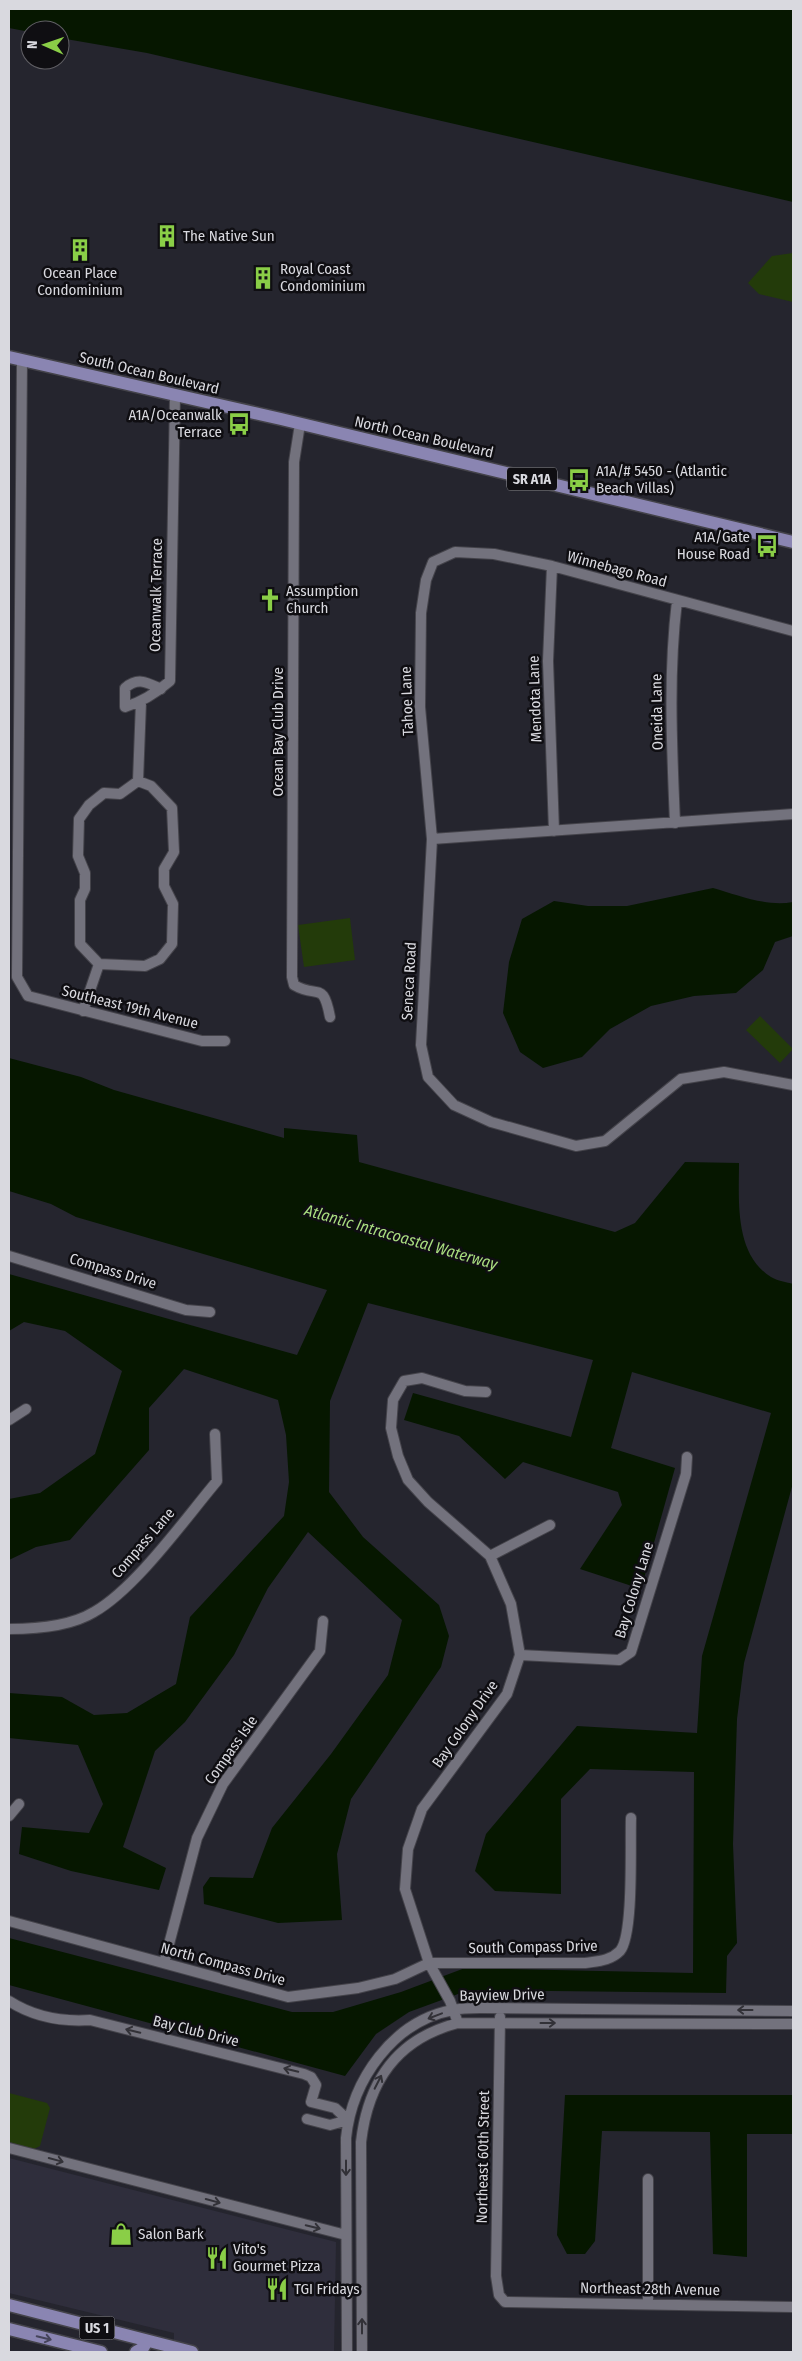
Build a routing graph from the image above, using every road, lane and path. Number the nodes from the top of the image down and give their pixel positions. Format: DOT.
graph roads {
  1 [pos="15,359"];
  2 [pos="175,396"];
  3 [pos="281,419"];
  4 [pos="300,424"];
  5 [pos="14,461"];
  6 [pos="793,542"];
  7 [pos="432,562"];
  8 [pos="552,566"];
  9 [pos="678,601"];
  10 [pos="793,631"];
  11 [pos="161,689"];
  12 [pos="141,702"];
  13 [pos="138,781"];
  14 [pos="793,814"];
  15 [pos="675,823"];
  16 [pos="554,832"];
  17 [pos="432,839"];
  18 [pos="99,964"];
  19 [pos="83,1011"];
  20 [pos="330,1017"];
  21 [pos="225,1041"];
  22 [pos="793,1085"];
  23 [pos="9,1256"];
  24 [pos="210,1312"];
  25 [pos="486,1392"];
  26 [pos="26,1410"];
  27 [pos="9,1420"];
  28 [pos="215,1434"];
  29 [pos="687,1457"];
  30 [pos="550,1526"];
  31 [pos="490,1556"];
  32 [pos="322,1620"];
  33 [pos="9,1629"];
  34 [pos="520,1655"];
  35 [pos="19,1804"];
  36 [pos="9,1816"];
  37 [pos="631,1818"];
  38 [pos="9,1920"];
  39 [pos="164,1963"];
  40 [pos="429,1963"];
  41 [pos="9,2001"];
  42 [pos="452,2005"];
  43 [pos="500,2009"];
  44 [pos="567,2009"];
  45 [pos="645,2010"];
  46 [pos="721,2010"];
  47 [pos="793,2010"];
  48 [pos="500,2022"];
  49 [pos="458,2023"];
  50 [pos="567,2023"];
  51 [pos="645,2023"];
  52 [pos="721,2024"];
  53 [pos="793,2024"];
  54 [pos="306,2119"];
  55 [pos="348,2120"];
  56 [pos="363,2126"];
  57 [pos="9,2148"];
  58 [pos="648,2179"];
  59 [pos="346,2235"];
  60 [pos="505,2302"];
  61 [pos="648,2303"];
  62 [pos="9,2305"];
  63 [pos="793,2307"];
  64 [pos="9,2329"];
  65 [pos="147,2341"];
  66 [pos="101,2352"];
  67 [pos="136,2352"];
  68 [pos="192,2352"];
  69 [pos="347,2352"];
  70 [pos="362,2352"];
  1 -- 2 [label="main road, South Ocean Boulevard / SR A1A"];
  1 -- 5 [label="street"];
  2 -- 3 [label="main road, South Ocean Boulevard / SR A1A"];
  2 -- 11 [label="street, Oceanwalk Terrace"];
  3 -- 4 [label="main road, North Ocean Boulevard / SR A1A"];
  4 -- 6 [label="main road, North Ocean Boulevard / SR A1A"];
  4 -- 20 [label="street, Ocean Bay Club Drive"];
  5 -- 19 [label="street, Southeast 19th Avenue"];
  7 -- 8 [label="street, Winnebago Road"];
  7 -- 17 [label="street, Tahoe Lane"];
  8 -- 9 [label="street, Winnebago Road"];
  8 -- 16 [label="street, Mendota Lane"];
  9 -- 10 [label="street, Winnebago Road"];
  9 -- 15 [label="street, Oneida Lane"];
  11 -- 12 [label="street"];
  11 -- 12 [label="street"];
  12 -- 13 [label="street"];
  13 -- 18 [label="street"];
  13 -- 18 [label="street"];
  14 -- 15 [label="street"];
  15 -- 16 [label="street"];
  16 -- 17 [label="street"];
  17 -- 22 [label="street, Seneca Road"];
  18 -- 19 [label="street"];
  19 -- 21 [label="street, Southeast 19th Avenue"];
  23 -- 24 [label="street, Compass Drive"];
  25 -- 31 [label="street, Bay Colony Drive"];
  26 -- 27 [label="street"];
  28 -- 33 [label="street, Compass Lane"];
  29 -- 34 [label="street, Bay Colony Lane"];
  30 -- 31 [label="street"];
  31 -- 34 [label="street, Bay Colony Drive"];
  32 -- 39 [label="street, Compass Isle"];
  34 -- 40 [label="street, Bay Colony Drive"];
  35 -- 36 [label="street"];
  37 -- 40 [label="street, South Compass Drive"];
  38 -- 39 [label="street, North Compass Drive"];
  39 -- 40 [label="street, North Compass Drive"];
  40 -- 42 [label="street, Bay Colony Drive"];
  55 -- 41 [label="street, Bay Club Drive, one-way"];
  42 -- 43 [label="street, Bayview Drive"];
  42 -- 49 [label="street, Bay Colony Drive"];
  42 -- 55 [label="street, Bayview Drive, one-way"];
  43 -- 44 [label="street, Bayview Drive"];
  43 -- 48 [label="street, Northeast 60th Street"];
  44 -- 45 [label="street, Bayview Drive"];
  44 -- 50 [label="street"];
  45 -- 46 [label="street, Bayview Drive"];
  45 -- 51 [label="street"];
  47 -- 46 [label="street, Bayview Drive, one-way"];
  46 -- 52 [label="street"];
  48 -- 49 [label="street, Bayview Drive"];
  48 -- 50 [label="street, Bayview Drive, one-way"];
  48 -- 60 [label="street, Northeast 60th Street"];
  56 -- 49 [label="street, Bayview Drive, one-way"];
  50 -- 51 [label="street, Bayview Drive"];
  51 -- 52 [label="street, Bayview Drive"];
  52 -- 53 [label="street, Bayview Drive"];
  54 -- 55 [label="street, Bay Club Drive"];
  55 -- 56 [label="street, Bay Club Drive"];
  55 -- 59 [label="street, Bayview Drive, one-way"];
  70 -- 56 [label="street, Bayview Drive, one-way"];
  57 -- 59 [label="street, one-way"];
  58 -- 61 [label="street"];
  59 -- 69 [label="street, Bayview Drive"];
  60 -- 61 [label="street, Northeast 28th Avenue"];
  61 -- 63 [label="street, Northeast 28th Avenue"];
  62 -- 65 [label="main road, US 1"];
  64 -- 66 [label="main road, US 1, one-way"];
  65 -- 67 [label="main road"];
  65 -- 68 [label="main road, US 1"];
}
